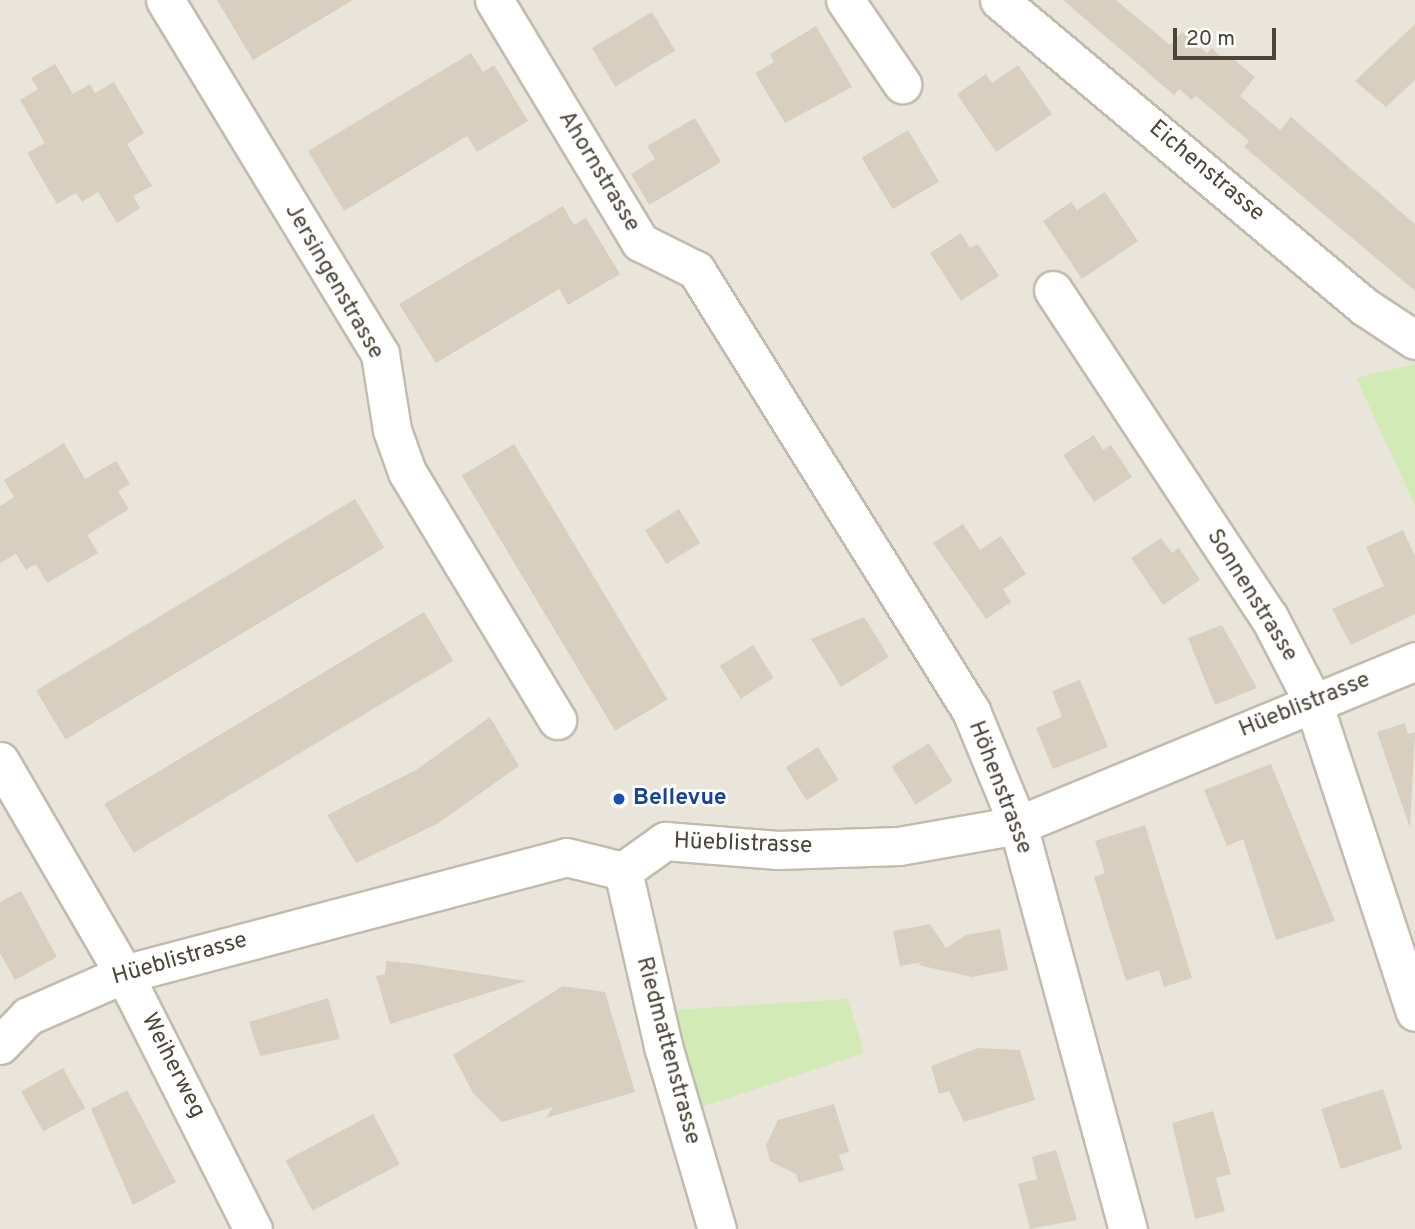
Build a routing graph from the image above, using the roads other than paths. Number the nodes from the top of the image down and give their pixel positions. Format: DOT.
graph roads {
  1 [pos="165,0"];
  2 [pos="494,0"];
  3 [pos="845,0"];
  4 [pos="999,0"];
  5 [pos="902,83"];
  6 [pos="1053,290"];
  7 [pos="1415,340"];
  8 [pos="791,426"];
  9 [pos="1415,661"];
  10 [pos="1313,702"];
  11 [pos="557,720"];
  12 [pos="0,761"];
  13 [pos="1018,825"];
  14 [pos="623,871"];
  15 [pos="124,974"];
  16 [pos="1415,1012"];
  17 [pos="0,1045"];
  18 [pos="253,1229"];
  19 [pos="717,1229"];
  20 [pos="1128,1229"];
  1 -- 11 [label="street, Jersingenstrasse"];
  2 -- 8 [label="street, Ahornstrasse"];
  3 -- 5 [label="street"];
  4 -- 7 [label="street, Eichenstrasse"];
  6 -- 10 [label="street, Sonnenstrasse"];
  8 -- 13 [label="street, Höhenstrasse"];
  9 -- 10 [label="street, Hüeblistrasse"];
  10 -- 13 [label="street, Hüeblistrasse"];
  10 -- 16 [label="street, Sonnenstrasse"];
  12 -- 15 [label="street, Weiherweg"];
  13 -- 14 [label="street, Hüeblistrasse"];
  13 -- 20 [label="street, Höhenstrasse"];
  14 -- 15 [label="street, Hüeblistrasse"];
  14 -- 19 [label="street, Riedmattenstrasse"];
  15 -- 17 [label="street, Hüeblistrasse"];
  15 -- 18 [label="street, Weiherweg"];
}
